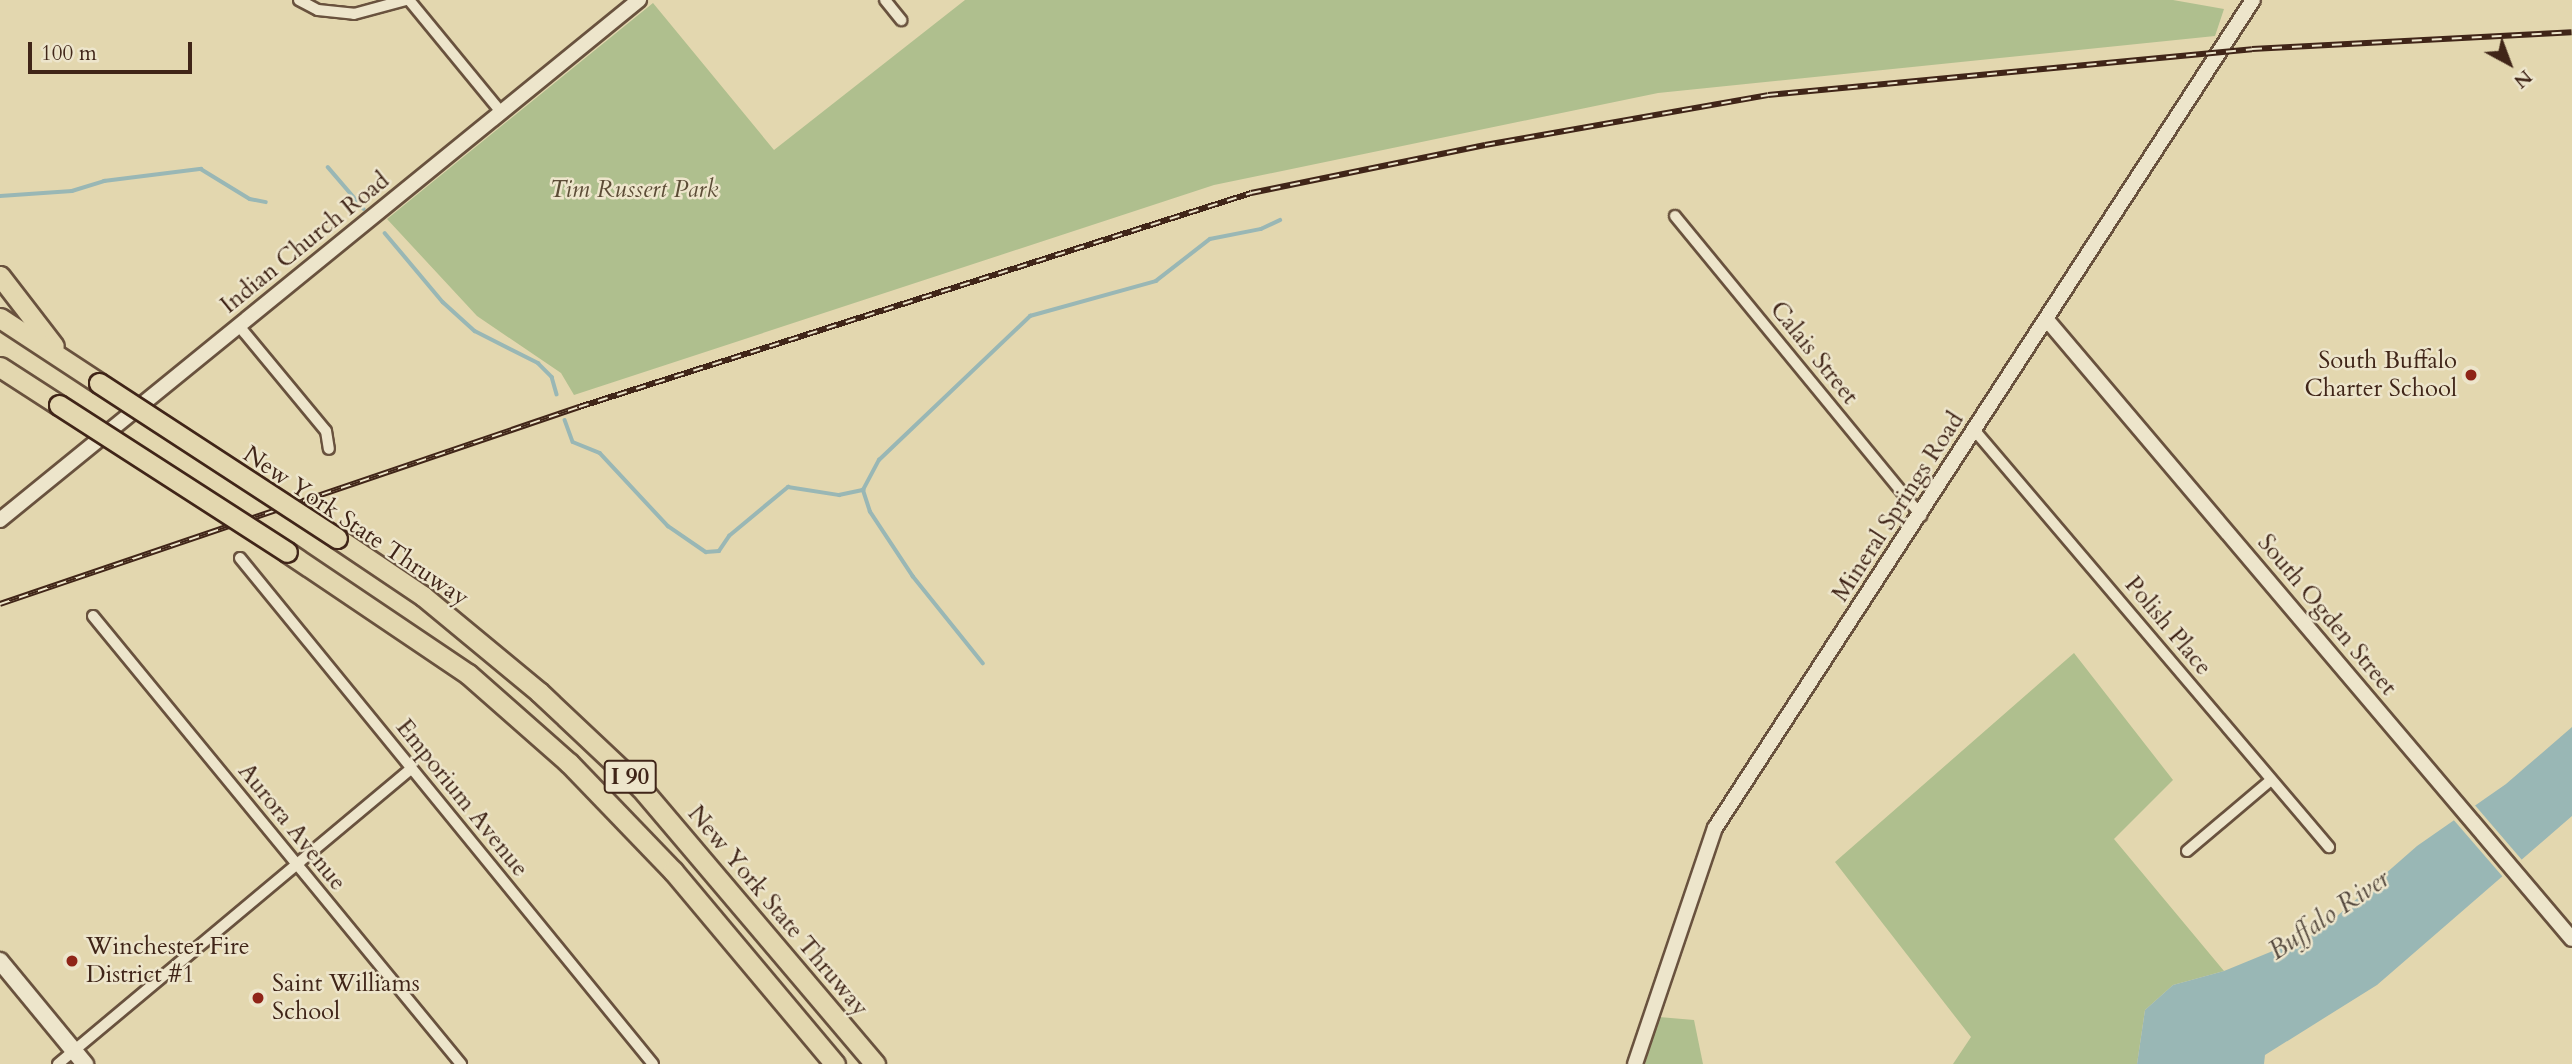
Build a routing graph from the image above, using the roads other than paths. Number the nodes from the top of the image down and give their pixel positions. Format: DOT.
graph roads {
  1 [pos="299,0"];
  2 [pos="407,0"];
  3 [pos="639,0"];
  4 [pos="885,0"];
  5 [pos="2253,0"];
  6 [pos="901,20"];
  7 [pos="501,112"];
  8 [pos="1675,216"];
  9 [pos="0,276"];
  10 [pos="0,318"];
  11 [pos="2048,321"];
  12 [pos="239,326"];
  13 [pos="72,364"];
  14 [pos="0,367"];
  15 [pos="1976,432"];
  16 [pos="329,449"];
  17 [pos="1921,516"];
  18 [pos="0,520"];
  19 [pos="240,558"];
  20 [pos="93,616"];
  21 [pos="411,769"];
  22 [pos="2271,779"];
  23 [pos="2329,847"];
  24 [pos="2187,851"];
  25 [pos="296,864"];
  26 [pos="2572,939"];
  27 [pos="0,961"];
  28 [pos="74,1051"];
  29 [pos="58,1064"];
  30 [pos="85,1064"];
  31 [pos="461,1064"];
  32 [pos="653,1064"];
  33 [pos="835,1064"];
  34 [pos="875,1064"];
  35 [pos="1635,1064"];
  1 -- 2 [label="street"];
  2 -- 7 [label="street"];
  3 -- 7 [label="street, Indian Church Road"];
  4 -- 6 [label="street"];
  5 -- 11 [label="street, Mineral Springs Road"];
  7 -- 12 [label="street, Indian Church Road"];
  8 -- 17 [label="street, Calais Street"];
  9 -- 13 [label="highway"];
  10 -- 13 [label="highway, New York State Thruway / I 90"];
  11 -- 15 [label="street, Mineral Springs Road"];
  11 -- 26 [label="street, South Ogden Street"];
  12 -- 16 [label="street"];
  12 -- 18 [label="street, Indian Church Road"];
  13 -- 34 [label="highway, New York State Thruway / I 90, bridge"];
  14 -- 33 [label="highway, I 90, bridge"];
  15 -- 17 [label="street, Mineral Springs Road"];
  15 -- 22 [label="street, Polish Place"];
  17 -- 35 [label="street, Mineral Springs Road"];
  19 -- 21 [label="street, Emporium Avenue"];
  20 -- 25 [label="street, Aurora Avenue"];
  21 -- 25 [label="street"];
  21 -- 32 [label="street, Emporium Avenue"];
  22 -- 23 [label="street, Polish Place"];
  22 -- 24 [label="street"];
  25 -- 28 [label="street"];
  25 -- 31 [label="street, Aurora Avenue"];
  27 -- 28 [label="main road"];
  28 -- 29 [label="street"];
  28 -- 30 [label="main road"];
}
